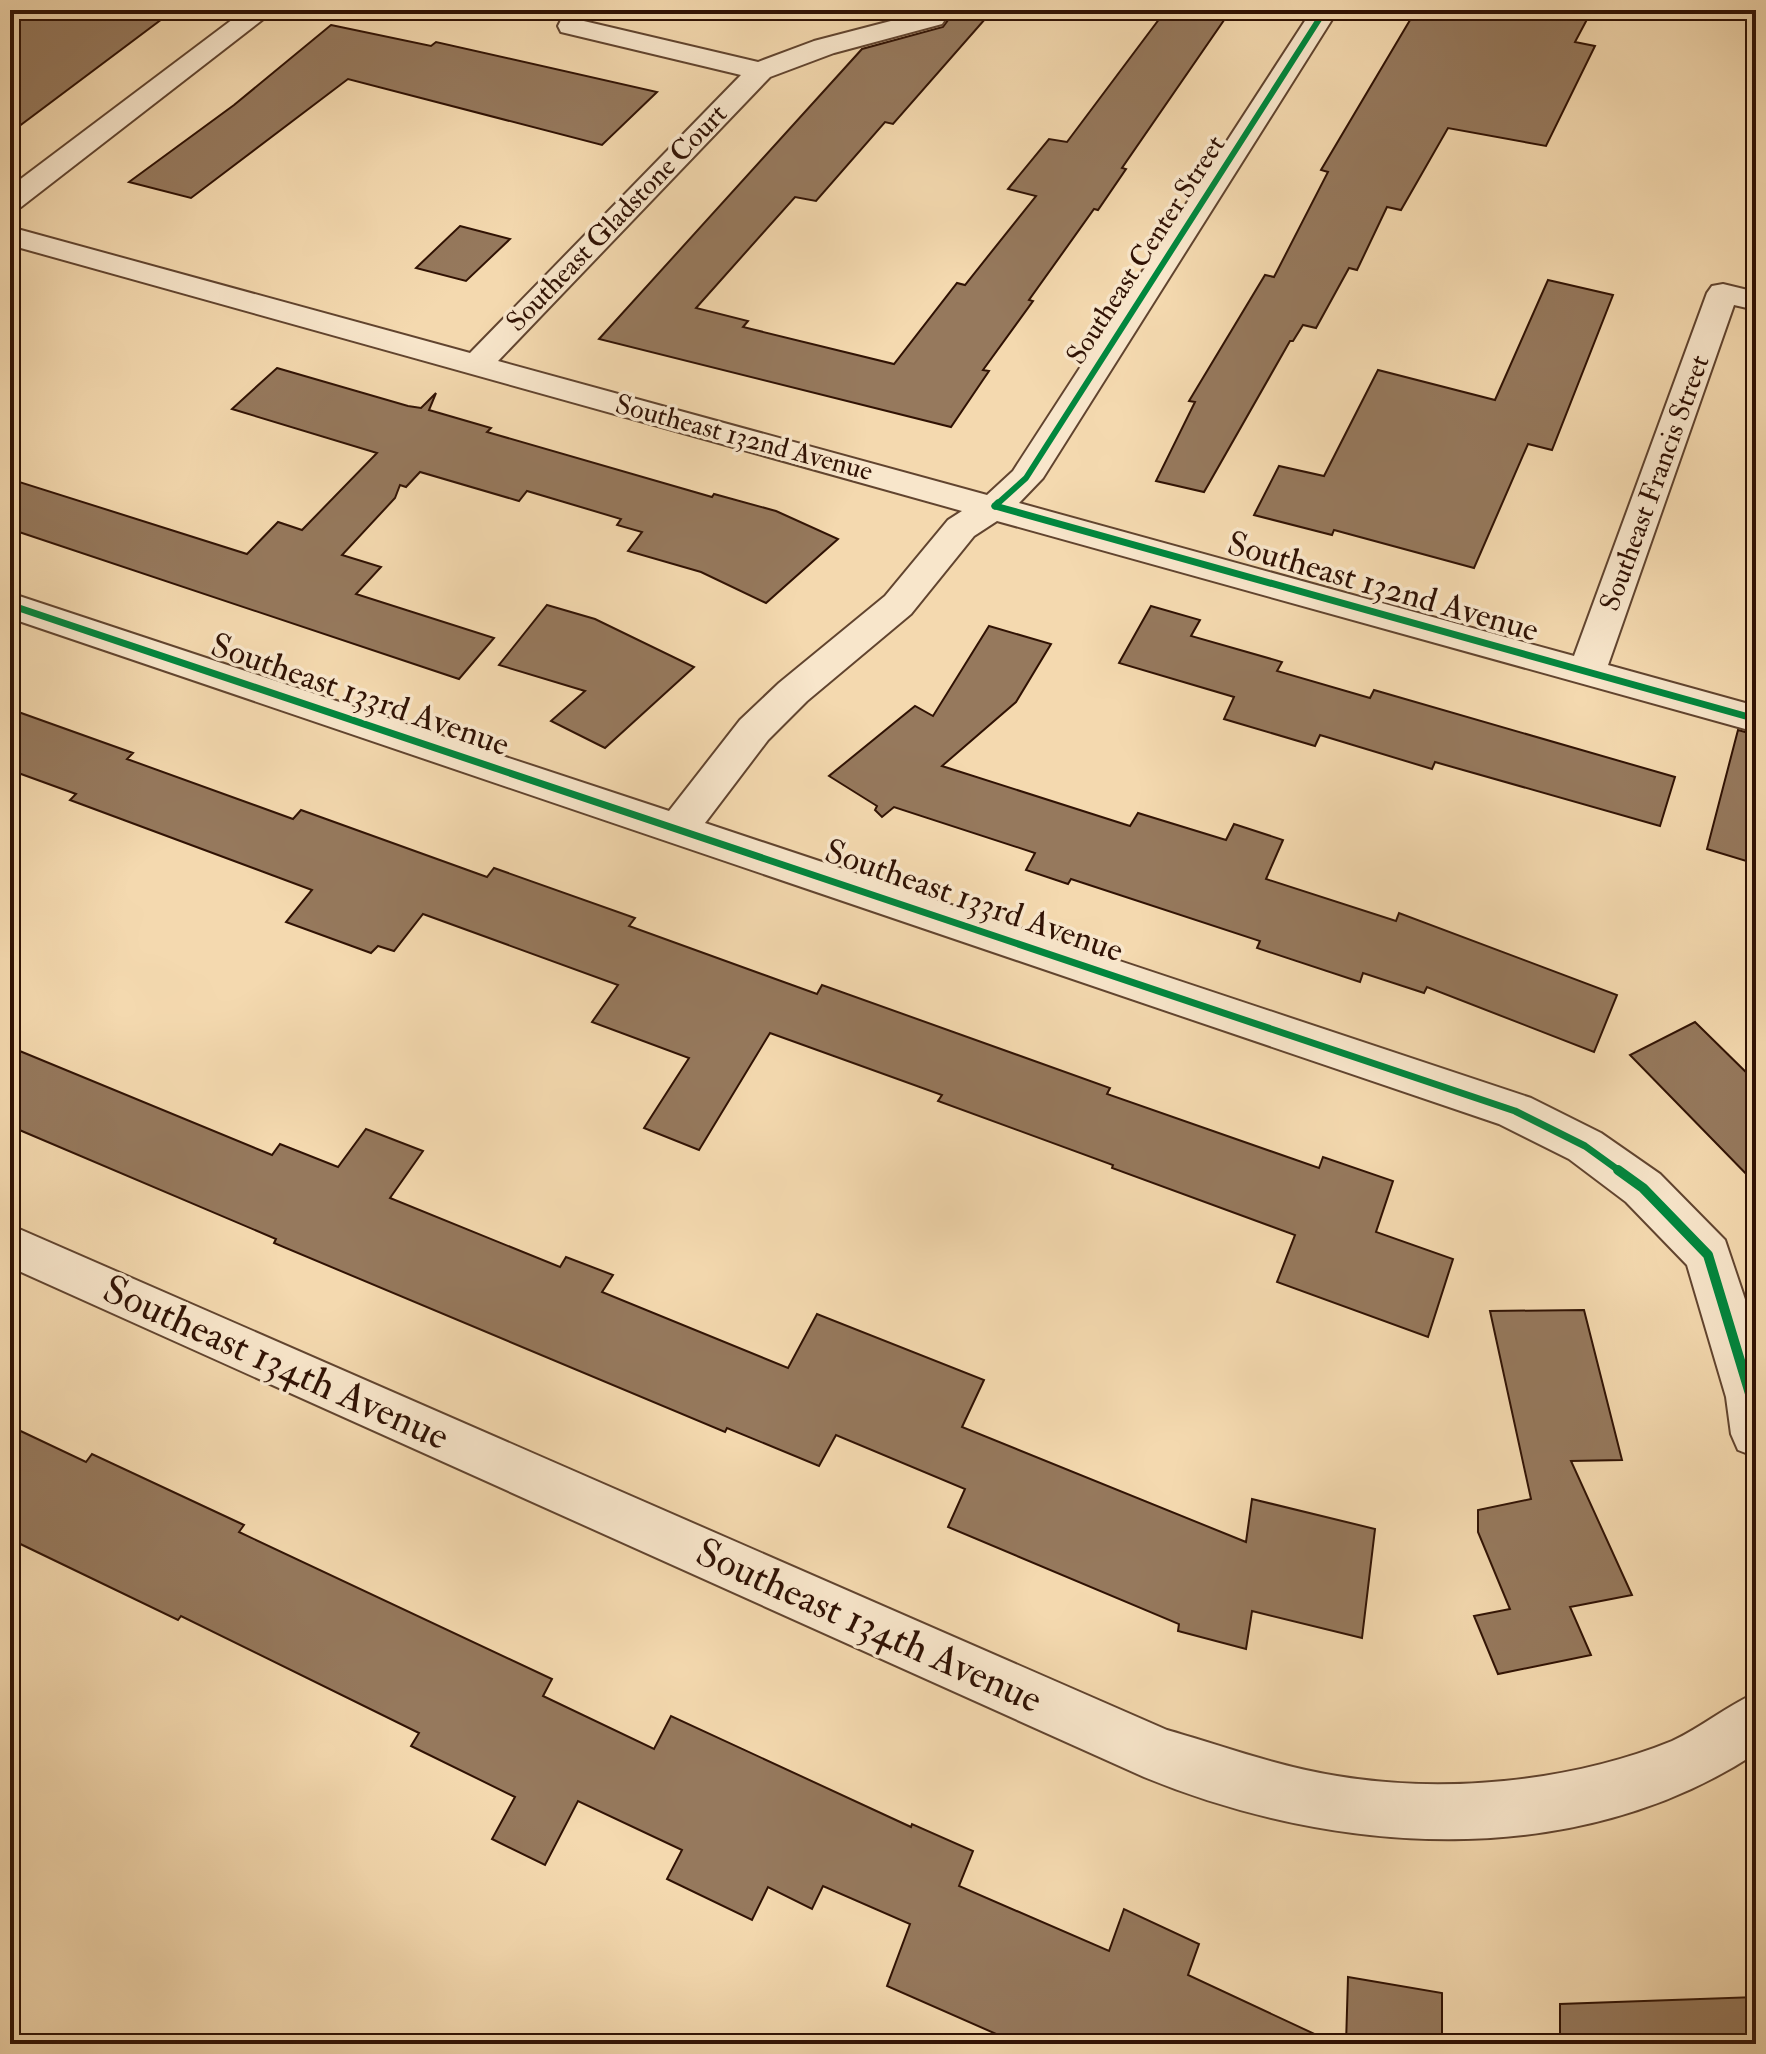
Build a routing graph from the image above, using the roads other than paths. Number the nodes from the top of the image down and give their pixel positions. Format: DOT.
graph roads {
  1 [pos="262,10"];
  2 [pos="1325,10"];
  3 [pos="933,18"];
  4 [pos="571,26"];
  5 [pos="760,71"];
  6 [pos="10,201"];
  7 [pos="10,236"];
  8 [pos="1756,301"];
  9 [pos="475,366"];
  10 [pos="995,506"];
  11 [pos="10,605"];
  12 [pos="1587,672"];
  13 [pos="1756,719"];
  14 [pos="678,829"];
  15 [pos="10,1245"];
  16 [pos="1756,1434"];
  17 [pos="1756,1721"];
  1 -- 6 [label="street"];
  2 -- 10 [label="street, Southeast Center Street"];
  3 -- 5 [label="street"];
  4 -- 5 [label="street"];
  5 -- 9 [label="street, Southeast Gladstone Court"];
  7 -- 9 [label="street, Southeast 132nd Avenue"];
  8 -- 12 [label="street, Southeast Francis Street"];
  9 -- 10 [label="street, Southeast 132nd Avenue"];
  10 -- 12 [label="street, Southeast 132nd Avenue"];
  10 -- 14 [label="street, Southeast Center Street"];
  11 -- 14 [label="street, Southeast 133rd Avenue"];
  12 -- 13 [label="street, Southeast 132nd Avenue"];
  14 -- 16 [label="street, Southeast 133rd Avenue"];
  15 -- 17 [label="street, Southeast 134th Avenue"];
}
